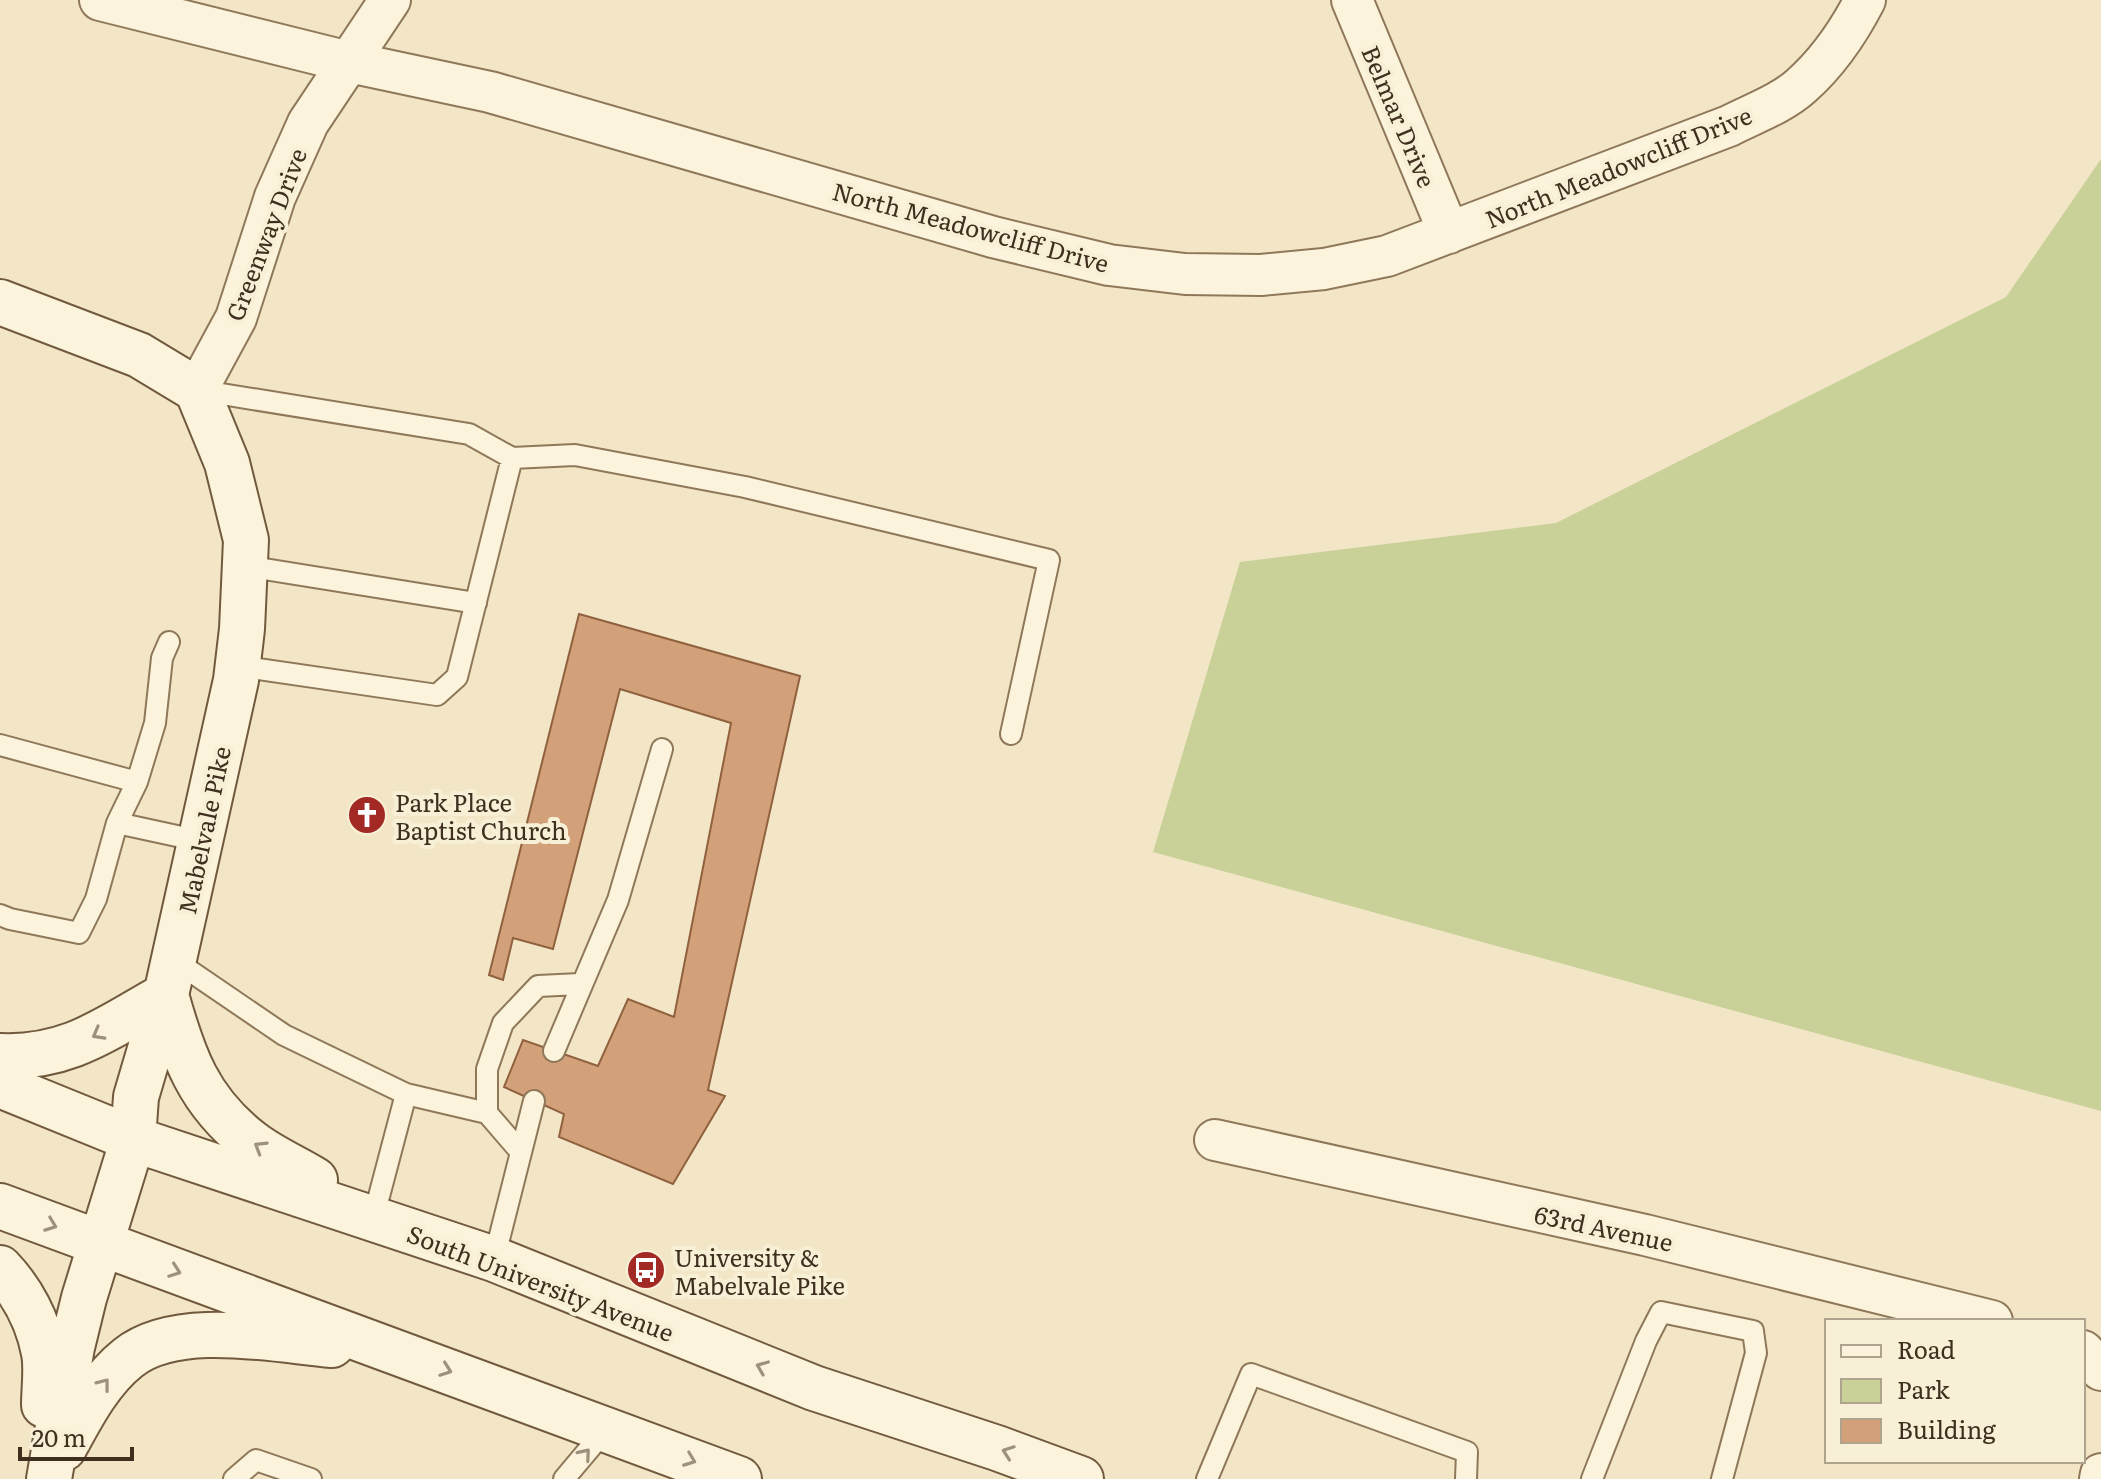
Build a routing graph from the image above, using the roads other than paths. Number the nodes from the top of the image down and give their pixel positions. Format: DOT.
graph roads {
  1 [pos="100,0"];
  2 [pos="390,0"];
  3 [pos="1352,0"];
  4 [pos="1865,0"];
  5 [pos="349,62"];
  6 [pos="1449,233"];
  7 [pos="0,302"];
  8 [pos="197,390"];
  9 [pos="512,458"];
  10 [pos="245,566"];
  11 [pos="476,603"];
  12 [pos="169,642"];
  13 [pos="238,666"];
  14 [pos="1011,734"];
  15 [pos="0,745"];
  16 [pos="662,749"];
  17 [pos="137,782"];
  18 [pos="117,823"];
  19 [pos="200,841"];
  20 [pos="0,915"];
  21 [pos="170,978"];
  22 [pos="580,984"];
  23 [pos="554,1051"];
  24 [pos="0,1056"];
  25 [pos="0,1085"];
  26 [pos="406,1094"];
  27 [pos="534,1101"];
  28 [pos="487,1113"];
  29 [pos="133,1139"];
  30 [pos="1215,1140"];
  31 [pos="519,1150"];
  32 [pos="0,1206"];
  33 [pos="373,1219"];
  34 [pos="102,1245"];
  35 [pos="494,1259"];
  36 [pos="0,1268"];
  37 [pos="1984,1319"];
  38 [pos="398,1352"];
  39 [pos="2085,1353"];
  40 [pos="2101,1370"];
  41 [pos="606,1429"];
  42 [pos="50,1477"];
  43 [pos="234,1479"];
  44 [pos="311,1479"];
  45 [pos="564,1479"];
  46 [pos="739,1479"];
  47 [pos="1081,1479"];
  48 [pos="1207,1479"];
  49 [pos="1466,1479"];
  50 [pos="1592,1479"];
  51 [pos="1722,1479"];
  1 -- 5 [label="street, North Meadowcliff Drive"];
  2 -- 5 [label="street, Greenway Drive"];
  3 -- 6 [label="street, Belmar Drive"];
  4 -- 6 [label="street, North Meadowcliff Drive"];
  5 -- 6 [label="street, North Meadowcliff Drive"];
  5 -- 8 [label="street, Greenway Drive"];
  7 -- 8 [label="main road"];
  8 -- 9 [label="lane"];
  8 -- 10 [label="main road, Mabelvale Pike"];
  9 -- 11 [label="lane"];
  9 -- 14 [label="lane"];
  10 -- 11 [label="lane"];
  10 -- 13 [label="main road, Mabelvale Pike"];
  11 -- 13 [label="lane"];
  12 -- 17 [label="lane"];
  13 -- 19 [label="main road, Mabelvale Pike"];
  15 -- 17 [label="lane"];
  16 -- 22 [label="lane"];
  17 -- 18 [label="lane"];
  18 -- 19 [label="lane"];
  18 -- 20 [label="lane"];
  19 -- 21 [label="main road, Mabelvale Pike"];
  21 -- 24 [label="main road, one-way"];
  21 -- 26 [label="lane"];
  21 -- 29 [label="main road, Mabelvale Pike"];
  33 -- 21 [label="main road, one-way"];
  22 -- 23 [label="lane"];
  22 -- 28 [label="lane"];
  25 -- 29 [label="main road, South University Avenue"];
  26 -- 28 [label="lane"];
  26 -- 33 [label="lane"];
  27 -- 31 [label="lane"];
  28 -- 31 [label="lane"];
  29 -- 33 [label="main road, South University Avenue"];
  29 -- 34 [label="main road, Mabelvale Pike"];
  30 -- 37 [label="street, 63rd Avenue"];
  31 -- 35 [label="lane"];
  32 -- 34 [label="main road, one-way"];
  33 -- 35 [label="main road, South University Avenue"];
  34 -- 38 [label="main road, one-way"];
  34 -- 42 [label="main road, Mabelvale Pike"];
  47 -- 35 [label="main road, South University Avenue, one-way"];
  36 -- 42 [label="main road"];
  38 -- 41 [label="main road, one-way"];
  42 -- 38 [label="main road, one-way"];
  39 -- 40 [label="street"];
  45 -- 41 [label="lane, one-way"];
  41 -- 46 [label="main road, one-way"];
  43 -- 44 [label="lane"];
  48 -- 49 [label="lane"];
  50 -- 51 [label="lane"];
}
